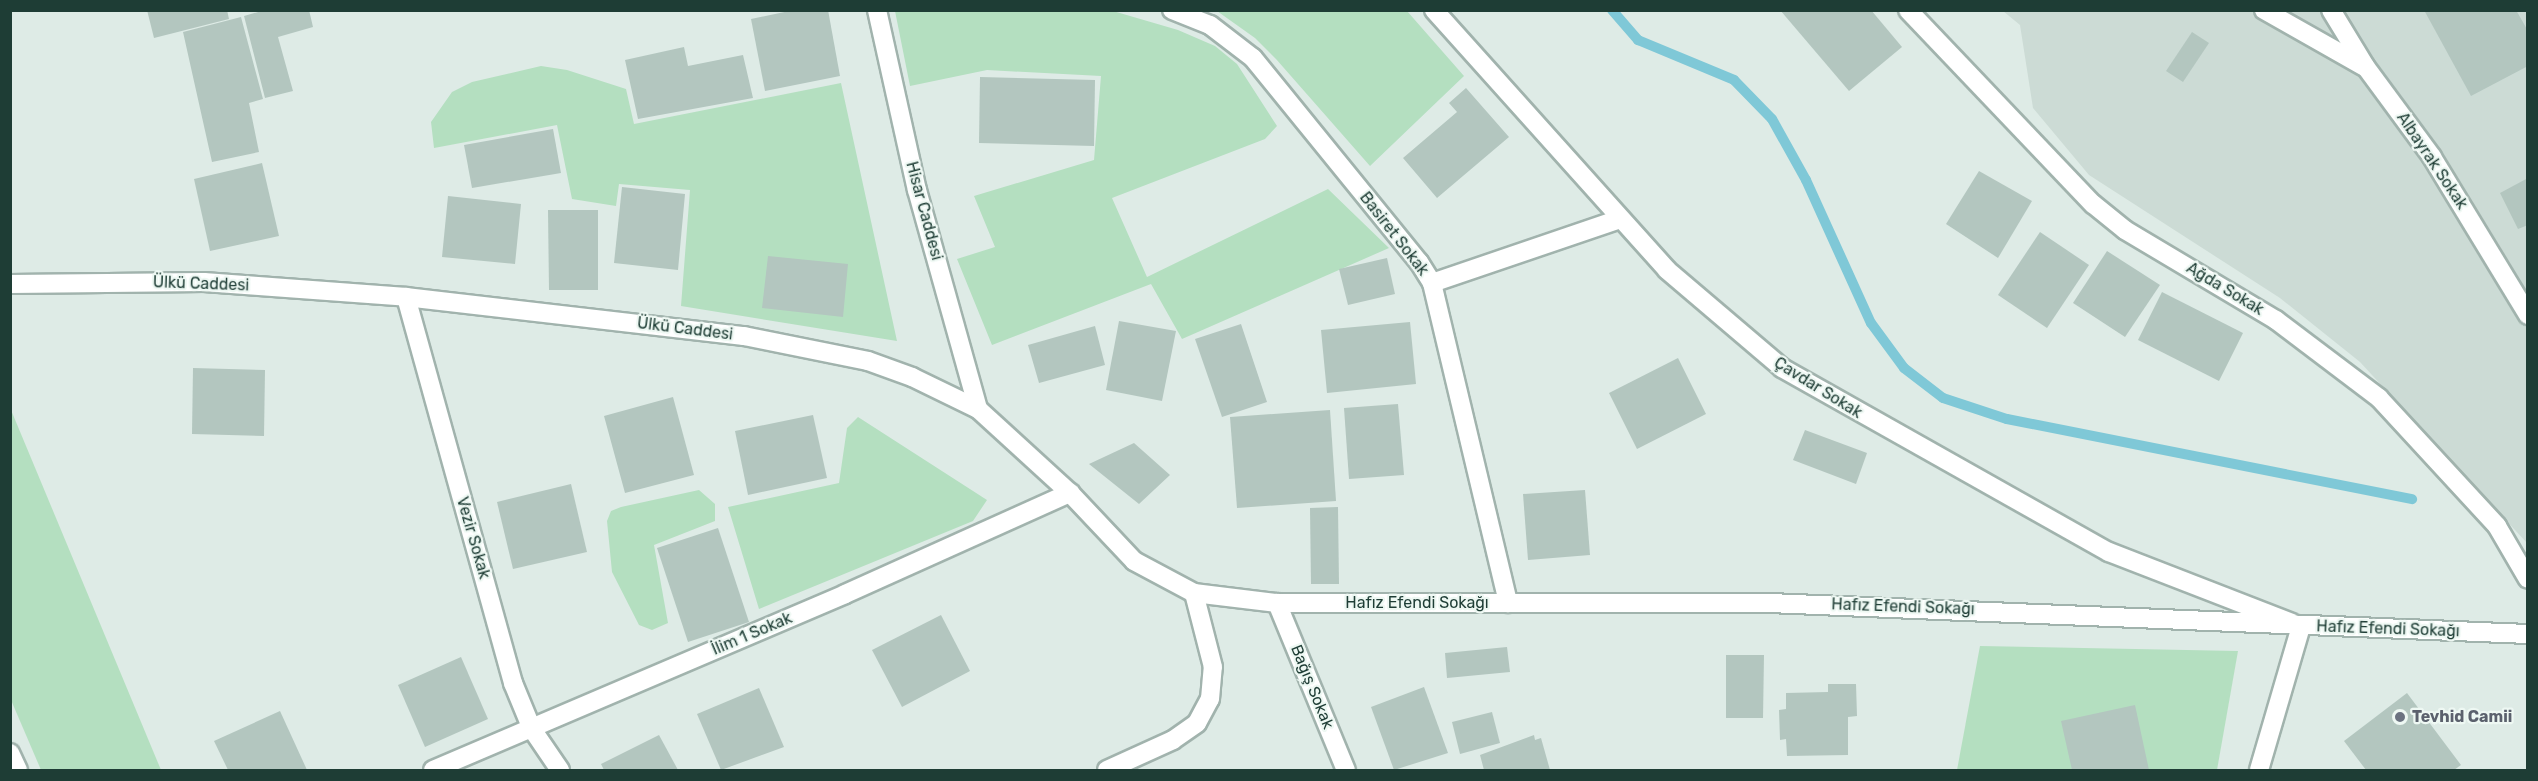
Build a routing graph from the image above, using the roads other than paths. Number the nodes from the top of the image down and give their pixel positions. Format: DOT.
graph roads {
  1 [pos="877,10"];
  2 [pos="1172,10"];
  3 [pos="1434,10"];
  4 [pos="1908,10"];
  5 [pos="2264,10"];
  6 [pos="2331,10"];
  7 [pos="2365,66"];
  8 [pos="1620,219"];
  9 [pos="1432,283"];
  10 [pos="10,284"];
  11 [pos="406,297"];
  12 [pos="2528,315"];
  13 [pos="978,409"];
  14 [pos="1070,493"];
  15 [pos="2528,579"];
  16 [pos="1194,593"];
  17 [pos="1277,603"];
  18 [pos="1508,603"];
  19 [pos="2301,626"];
  20 [pos="2528,634"];
  21 [pos="532,729"];
  22 [pos="10,753"];
  23 [pos="18,771"];
  24 [pos="433,771"];
  25 [pos="560,771"];
  26 [pos="1107,771"];
  27 [pos="1346,771"];
  28 [pos="2259,771"];
  1 -- 13 [label="street, Hisar Caddesi"];
  2 -- 9 [label="street, Basiret Sokak"];
  3 -- 8 [label="street, Çavdar Sokak"];
  4 -- 15 [label="street, Ağda Sokak"];
  5 -- 7 [label="street"];
  6 -- 7 [label="street, Albayrak Sokak"];
  7 -- 12 [label="street, Albayrak Sokak"];
  8 -- 9 [label="street"];
  8 -- 19 [label="street, Çavdar Sokak"];
  9 -- 18 [label="street, Basiret Sokak"];
  10 -- 11 [label="street, Ülkü Caddesi"];
  11 -- 13 [label="street, Ülkü Caddesi"];
  11 -- 21 [label="street, Vezir Sokak"];
  13 -- 14 [label="street, Ülkü Caddesi"];
  14 -- 16 [label="street, Ülkü Caddesi"];
  14 -- 21 [label="street, İlim 1 Sokak"];
  16 -- 17 [label="street, Ülkü Caddesi"];
  16 -- 26 [label="street"];
  17 -- 18 [label="street, Hafız Efendi Sokağı"];
  17 -- 27 [label="street, Bağış Sokak"];
  18 -- 19 [label="street, Hafız Efendi Sokağı"];
  19 -- 20 [label="street, Hafız Efendi Sokağı"];
  19 -- 28 [label="street"];
  21 -- 24 [label="street, İlim 1 Sokak"];
  21 -- 25 [label="street, Vezir Sokak"];
  22 -- 23 [label="street"];
}
